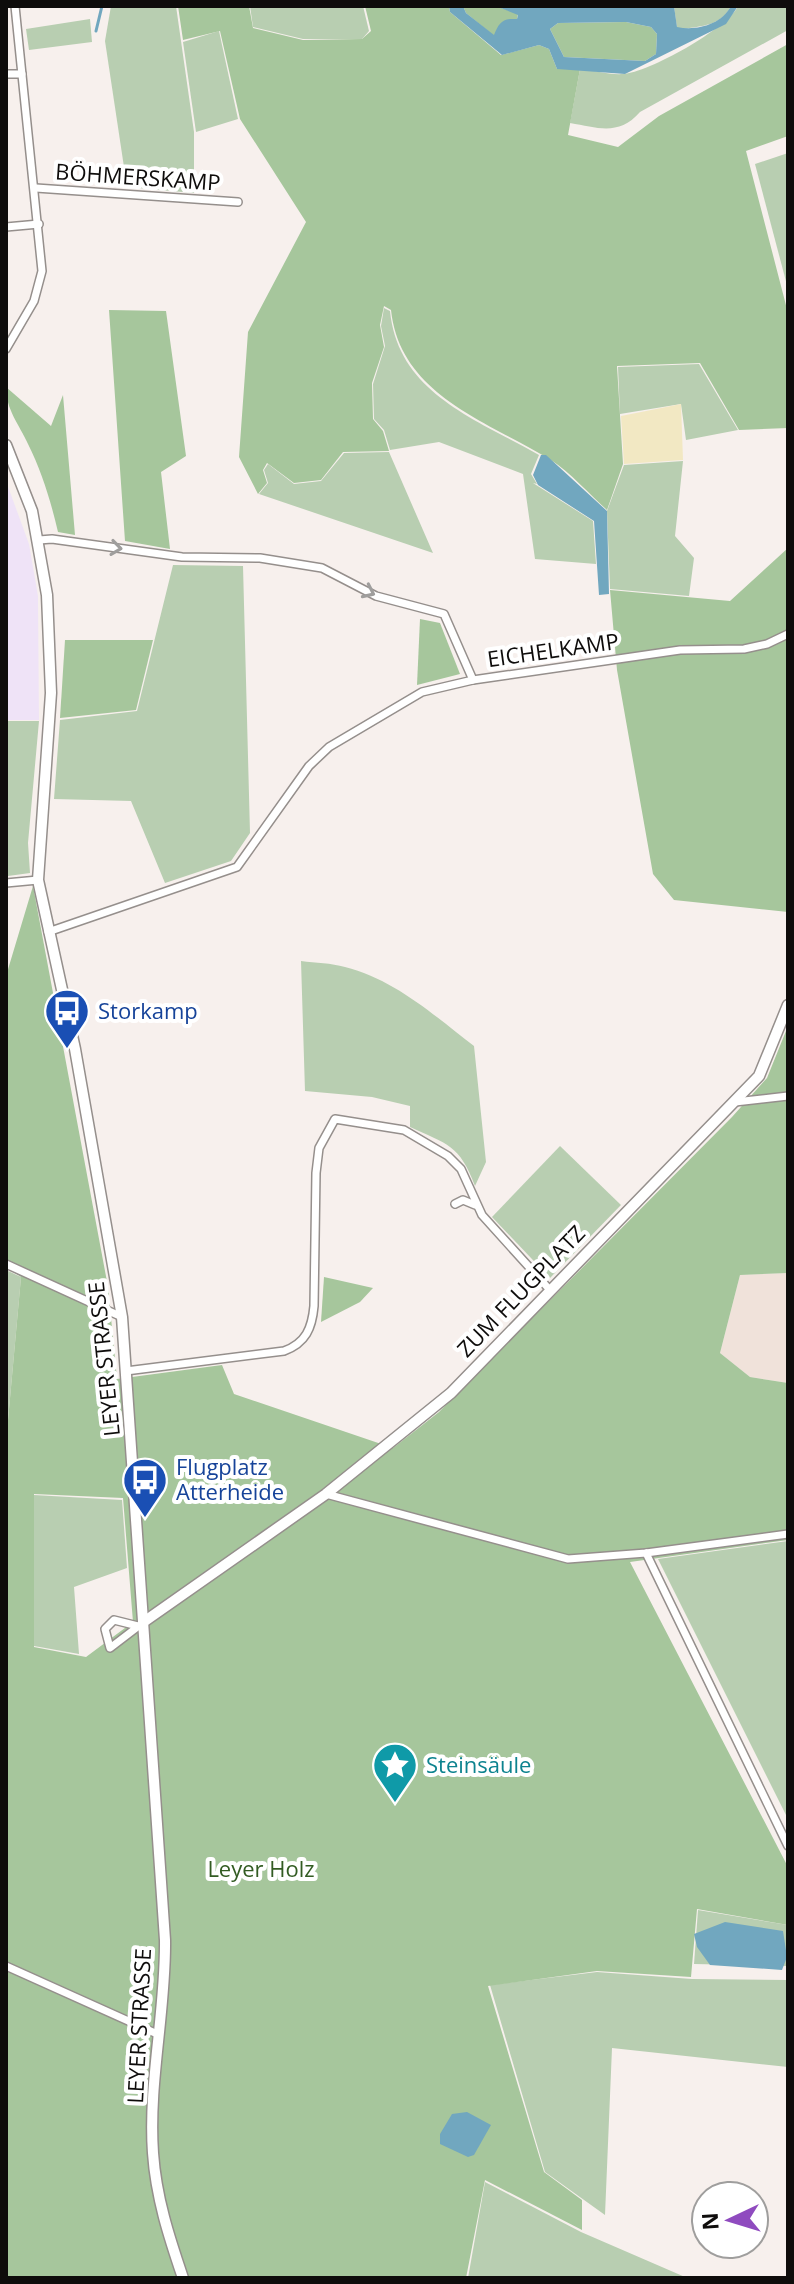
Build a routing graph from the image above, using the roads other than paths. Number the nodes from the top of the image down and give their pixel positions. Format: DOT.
graph roads {
  1 [pos="15,6"];
  2 [pos="6,74"];
  3 [pos="22,74"];
  4 [pos="36,188"];
  5 [pos="238,202"];
  6 [pos="39,224"];
  7 [pos="6,227"];
  8 [pos="6,349"];
  9 [pos="6,445"];
  10 [pos="39,540"];
  11 [pos="788,634"];
  12 [pos="473,680"];
  13 [pos="38,880"];
  14 [pos="6,883"];
  15 [pos="48,932"];
  16 [pos="788,1005"];
  17 [pos="788,1096"];
  18 [pos="734,1103"];
  19 [pos="455,1204"];
  20 [pos="477,1207"];
  21 [pos="6,1264"];
  22 [pos="549,1289"];
  23 [pos="122,1317"];
  24 [pos="126,1371"];
  25 [pos="326,1494"];
  26 [pos="788,1534"];
  27 [pos="646,1553"];
  28 [pos="142,1624"];
  29 [pos="788,1846"];
  30 [pos="6,1966"];
  31 [pos="155,2033"];
  32 [pos="183,2278"];
  1 -- 3 [label="street"];
  2 -- 3 [label="street"];
  3 -- 4 [label="street"];
  4 -- 5 [label="street, BÖHMERSKAMP"];
  4 -- 6 [label="street"];
  6 -- 7 [label="street"];
  6 -- 8 [label="street"];
  9 -- 10 [label="street, LEYER STRASSE"];
  10 -- 12 [label="street, EICHELKAMP, one-way"];
  10 -- 13 [label="street, LEYER STRASSE"];
  11 -- 12 [label="street, EICHELKAMP"];
  12 -- 15 [label="street"];
  13 -- 14 [label="street"];
  13 -- 15 [label="street, LEYER STRASSE"];
  15 -- 23 [label="street, LEYER STRASSE"];
  16 -- 18 [label="street, ZUM FLUGPLATZ"];
  17 -- 18 [label="street"];
  18 -- 22 [label="street, ZUM FLUGPLATZ"];
  19 -- 20 [label="street"];
  20 -- 22 [label="street"];
  20 -- 24 [label="street"];
  21 -- 23 [label="street"];
  22 -- 25 [label="street, ZUM FLUGPLATZ"];
  23 -- 24 [label="street, LEYER STRASSE"];
  24 -- 28 [label="street, LEYER STRASSE"];
  25 -- 27 [label="street"];
  25 -- 28 [label="street, ZUM FLUGPLATZ"];
  26 -- 27 [label="street"];
  27 -- 29 [label="street"];
  28 -- 28 [label="street"];
  28 -- 32 [label="street, LEYER STRASSE"];
  30 -- 31 [label="street"];
}
